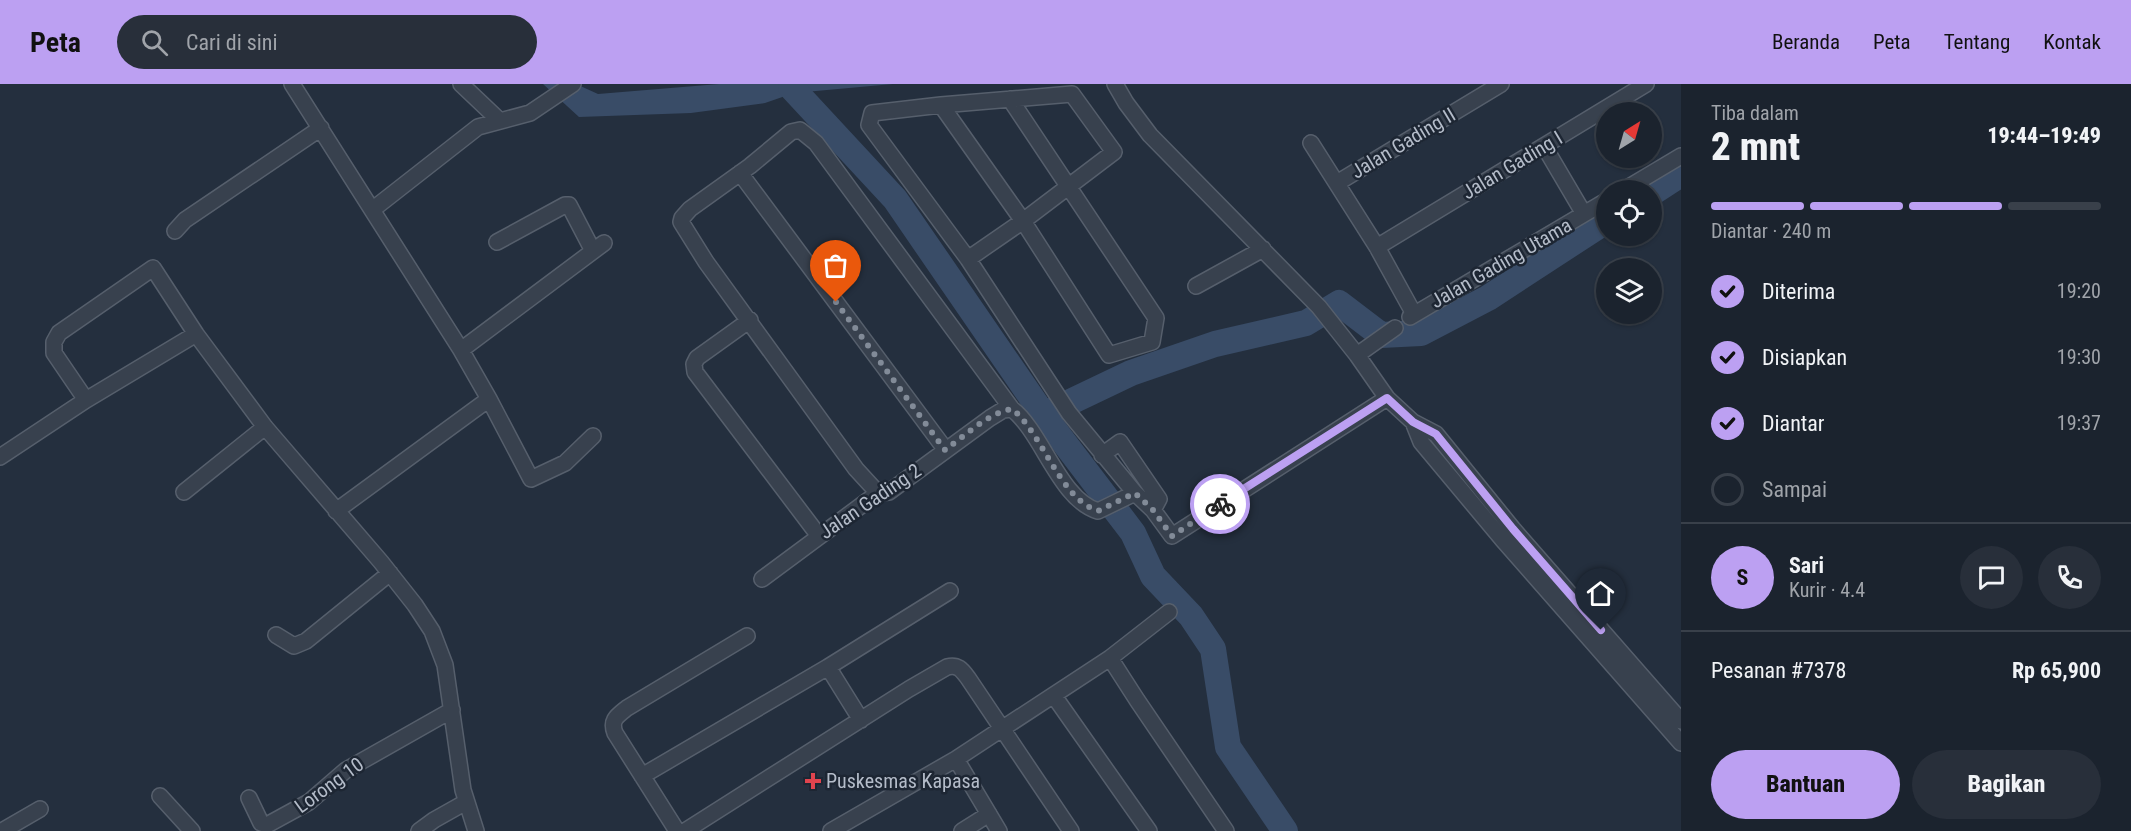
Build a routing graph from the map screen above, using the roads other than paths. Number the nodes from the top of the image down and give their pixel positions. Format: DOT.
graph roads {
  1 [pos="292,84"];
  2 [pos="461,84"];
  3 [pos="573,84"];
  4 [pos="1115,84"];
  5 [pos="1501,84"];
  6 [pos="1646,84"];
  7 [pos="1010,99"];
  8 [pos="941,105"];
  9 [pos="500,121"];
  10 [pos="321,128"];
  11 [pos="1311,143"];
  12 [pos="1544,146"];
  13 [pos="1681,156"];
  14 [pos="740,173"];
  15 [pos="1641,180"];
  16 [pos="1337,183"];
  17 [pos="1069,187"];
  18 [pos="1596,207"];
  19 [pos="372,210"];
  20 [pos="1584,214"];
  21 [pos="1023,221"];
  22 [pos="175,231"];
  23 [pos="497,242"];
  24 [pos="1377,247"];
  25 [pos="1263,249"];
  26 [pos="968,259"];
  27 [pos="1196,286"];
  28 [pos="750,320"];
  29 [pos="1395,327"];
  30 [pos="196,334"];
  31 [pos="461,350"];
  32 [pos="1357,355"];
  33 [pos="1387,398"];
  34 [pos="489,399"];
  35 [pos="86,400"];
  36 [pos="1012,409"];
  37 [pos="1413,422"];
  38 [pos="265,427"];
  39 [pos="593,436"];
  40 [pos="945,450"];
  41 [pos="1102,454"];
  42 [pos="0,457"];
  43 [pos="184,492"];
  44 [pos="878,493"];
  45 [pos="1130,496"];
  46 [pos="1153,510"];
  47 [pos="336,511"];
  48 [pos="819,536"];
  49 [pos="390,573"];
  50 [pos="762,579"];
  51 [pos="950,591"];
  52 [pos="1169,612"];
  53 [pos="276,635"];
  54 [pos="747,636"];
  55 [pos="1110,658"];
  56 [pos="828,667"];
  57 [pos="1054,696"];
  58 [pos="452,710"];
  59 [pos="861,720"];
  60 [pos="1681,721"];
  61 [pos="1002,730"];
  62 [pos="1681,742"];
  63 [pos="957,759"];
  64 [pos="642,776"];
  65 [pos="160,796"];
  66 [pos="249,798"];
  67 [pos="466,802"];
  68 [pos="39,809"];
  69 [pos="989,814"];
  70 [pos="2,831"];
  71 [pos="192,831"];
  72 [pos="419,831"];
  73 [pos="476,831"];
  74 [pos="677,831"];
  75 [pos="686,831"];
  76 [pos="831,831"];
  77 [pos="962,831"];
  78 [pos="999,831"];
  79 [pos="1071,831"];
  80 [pos="1149,831"];
  81 [pos="1226,831"];
  1 -- 10 [label="street"];
  2 -- 9 [label="street"];
  3 -- 9 [label="street"];
  4 -- 25 [label="street"];
  5 -- 16 [label="street, Jalan Gading II"];
  6 -- 12 [label="street, Jalan Gading I"];
  7 -- 8 [label="street"];
  7 -- 17 [label="street"];
  7 -- 17 [label="street"];
  8 -- 21 [label="street"];
  8 -- 26 [label="street"];
  9 -- 19 [label="street"];
  10 -- 19 [label="street"];
  10 -- 22 [label="street"];
  11 -- 16 [label="street, Jalan Gading Utama"];
  12 -- 20 [label="street"];
  12 -- 24 [label="street, Jalan Gading I"];
  13 -- 15 [label="street"];
  14 -- 28 [label="street"];
  14 -- 36 [label="street"];
  14 -- 40 [label="street"];
  16 -- 24 [label="street, Jalan Gading Utama"];
  17 -- 21 [label="street"];
  17 -- 21 [label="street"];
  18 -- 20 [label="street, Jalan Gading Utama"];
  19 -- 31 [label="street"];
  20 -- 24 [label="street, Jalan Gading Utama"];
  21 -- 26 [label="street"];
  23 -- 31 [label="street"];
  25 -- 27 [label="street"];
  25 -- 32 [label="street"];
  26 -- 41 [label="street"];
  28 -- 44 [label="street"];
  28 -- 48 [label="street"];
  29 -- 32 [label="street"];
  30 -- 35 [label="street"];
  30 -- 35 [label="street"];
  30 -- 38 [label="street"];
  31 -- 34 [label="street"];
  32 -- 33 [label="street"];
  33 -- 37 [label="street"];
  33 -- 46 [label="street"];
  34 -- 39 [label="street"];
  34 -- 47 [label="street"];
  35 -- 42 [label="street"];
  36 -- 40 [label="street, Jalan Gading 2"];
  36 -- 45 [label="street"];
  37 -- 60 [label="street"];
  37 -- 62 [label="street"];
  38 -- 43 [label="street"];
  38 -- 47 [label="street"];
  40 -- 44 [label="street, Jalan Gading 2"];
  41 -- 45 [label="street"];
  41 -- 46 [label="street"];
  44 -- 48 [label="street, Jalan Gading 2"];
  45 -- 46 [label="street"];
  47 -- 49 [label="street"];
  48 -- 50 [label="street, Jalan Gading 2"];
  49 -- 53 [label="street"];
  49 -- 58 [label="street"];
  51 -- 56 [label="street"];
  52 -- 55 [label="street"];
  54 -- 64 [label="street"];
  55 -- 57 [label="street"];
  55 -- 81 [label="street"];
  56 -- 59 [label="street"];
  56 -- 64 [label="street"];
  57 -- 61 [label="street"];
  57 -- 80 [label="street"];
  58 -- 66 [label="street, Lorong 10"];
  58 -- 67 [label="street"];
  59 -- 61 [label="street"];
  59 -- 75 [label="street"];
  61 -- 63 [label="street"];
  61 -- 79 [label="street"];
  63 -- 69 [label="street"];
  63 -- 76 [label="street"];
  64 -- 74 [label="street"];
  65 -- 71 [label="street"];
  67 -- 72 [label="street"];
  67 -- 73 [label="street"];
  68 -- 70 [label="street"];
  69 -- 77 [label="street"];
  69 -- 78 [label="street"];
}
